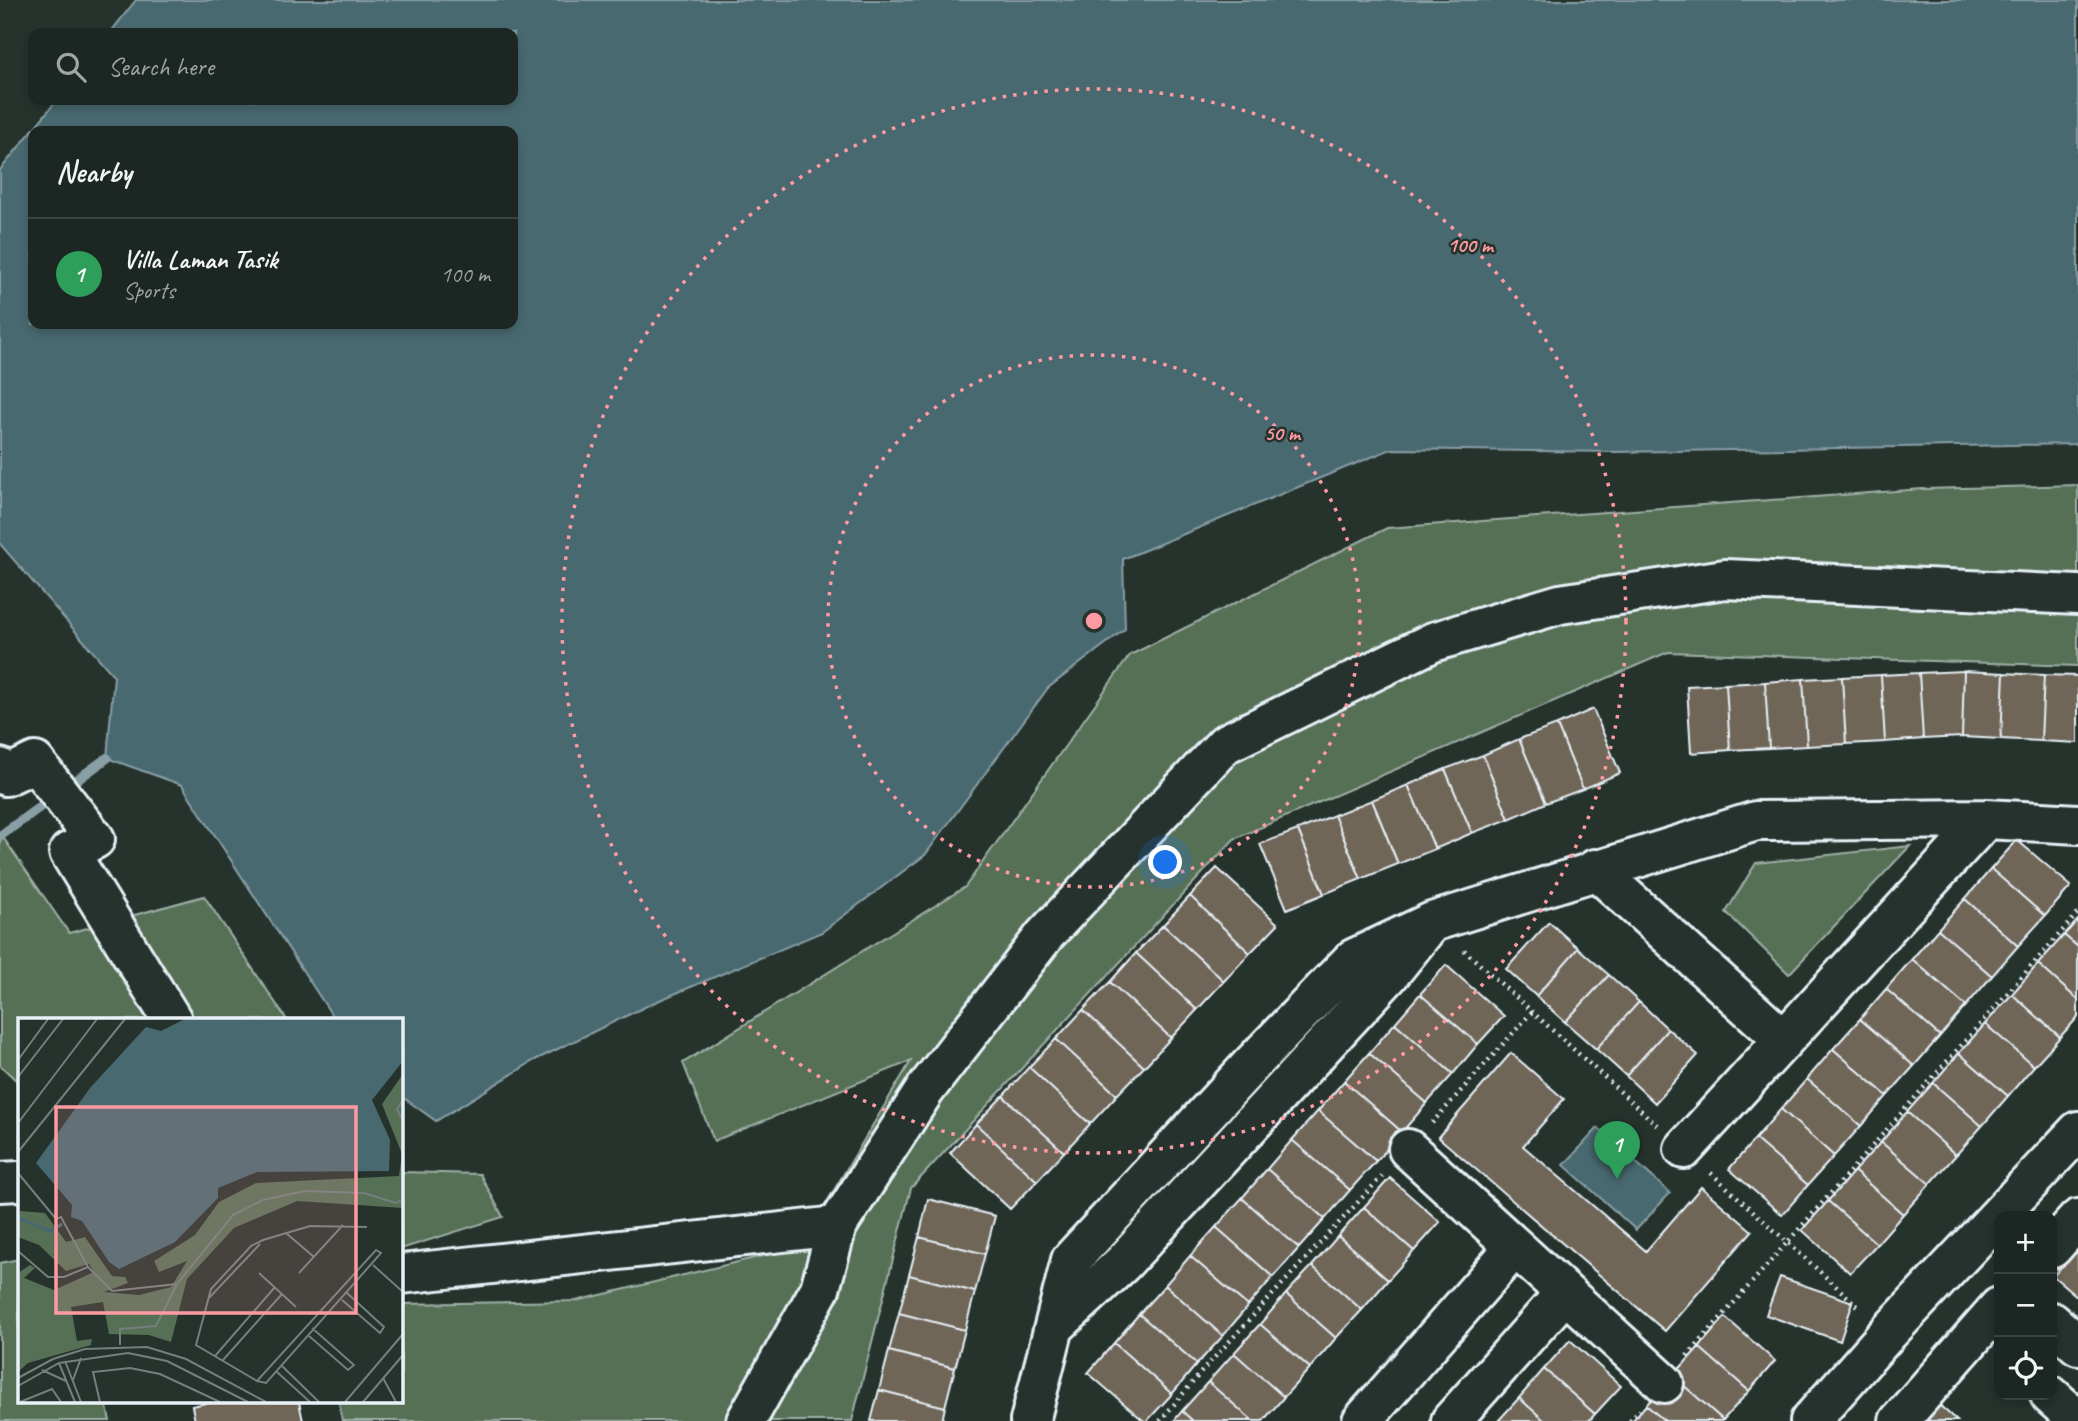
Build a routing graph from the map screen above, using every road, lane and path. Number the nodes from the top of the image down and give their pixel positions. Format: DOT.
graph roads {
  1 [pos="2078,595"];
  2 [pos="18,765"];
  3 [pos="1986,819"];
  4 [pos="2078,824"];
  5 [pos="1595,869"];
  6 [pos="2078,913"];
  7 [pos="1532,1012"];
  8 [pos="171,1018"];
  9 [pos="1784,1040"];
  10 [pos="2078,1132"];
  11 [pos="1408,1149"];
  12 [pos="1684,1149"];
  13 [pos="18,1181"];
  14 [pos="0,1182"];
  15 [pos="2078,1219"];
  16 [pos="837,1226"];
  17 [pos="2057,1242"];
  18 [pos="1515,1247"];
  19 [pos="402,1273"];
  20 [pos="1566,1293"];
  21 [pos="2057,1327"];
  22 [pos="1992,1329"];
  23 [pos="2078,1346"];
  24 [pos="1664,1382"];
  25 [pos="2056,1400"];
  26 [pos="2078,1420"];
  27 [pos="746,1421"];
  28 [pos="1030,1421"];
  29 [pos="1160,1421"];
  30 [pos="1362,1421"];
  31 [pos="1451,1421"];
  32 [pos="1630,1421"];
  33 [pos="1810,1421"];
  34 [pos="1899,1421"];
  1 -- 16 [label="street"];
  2 -- 8 [label="street"];
  3 -- 4 [label="street"];
  3 -- 5 [label="street"];
  3 -- 9 [label="street"];
  5 -- 9 [label="street"];
  5 -- 28 [label="street"];
  6 -- 24 [label="path"];
  7 -- 11 [label="path"];
  9 -- 12 [label="street"];
  10 -- 33 [label="street"];
  11 -- 18 [label="street"];
  11 -- 29 [label="path"];
  13 -- 14 [label="street"];
  15 -- 17 [label="street"];
  16 -- 19 [label="street"];
  16 -- 27 [label="street"];
  18 -- 20 [label="street"];
  18 -- 30 [label="street"];
  20 -- 24 [label="street"];
  20 -- 31 [label="street"];
  21 -- 23 [label="street"];
  22 -- 34 [label="street"];
  24 -- 32 [label="path"];
  25 -- 26 [label="street"];
}
